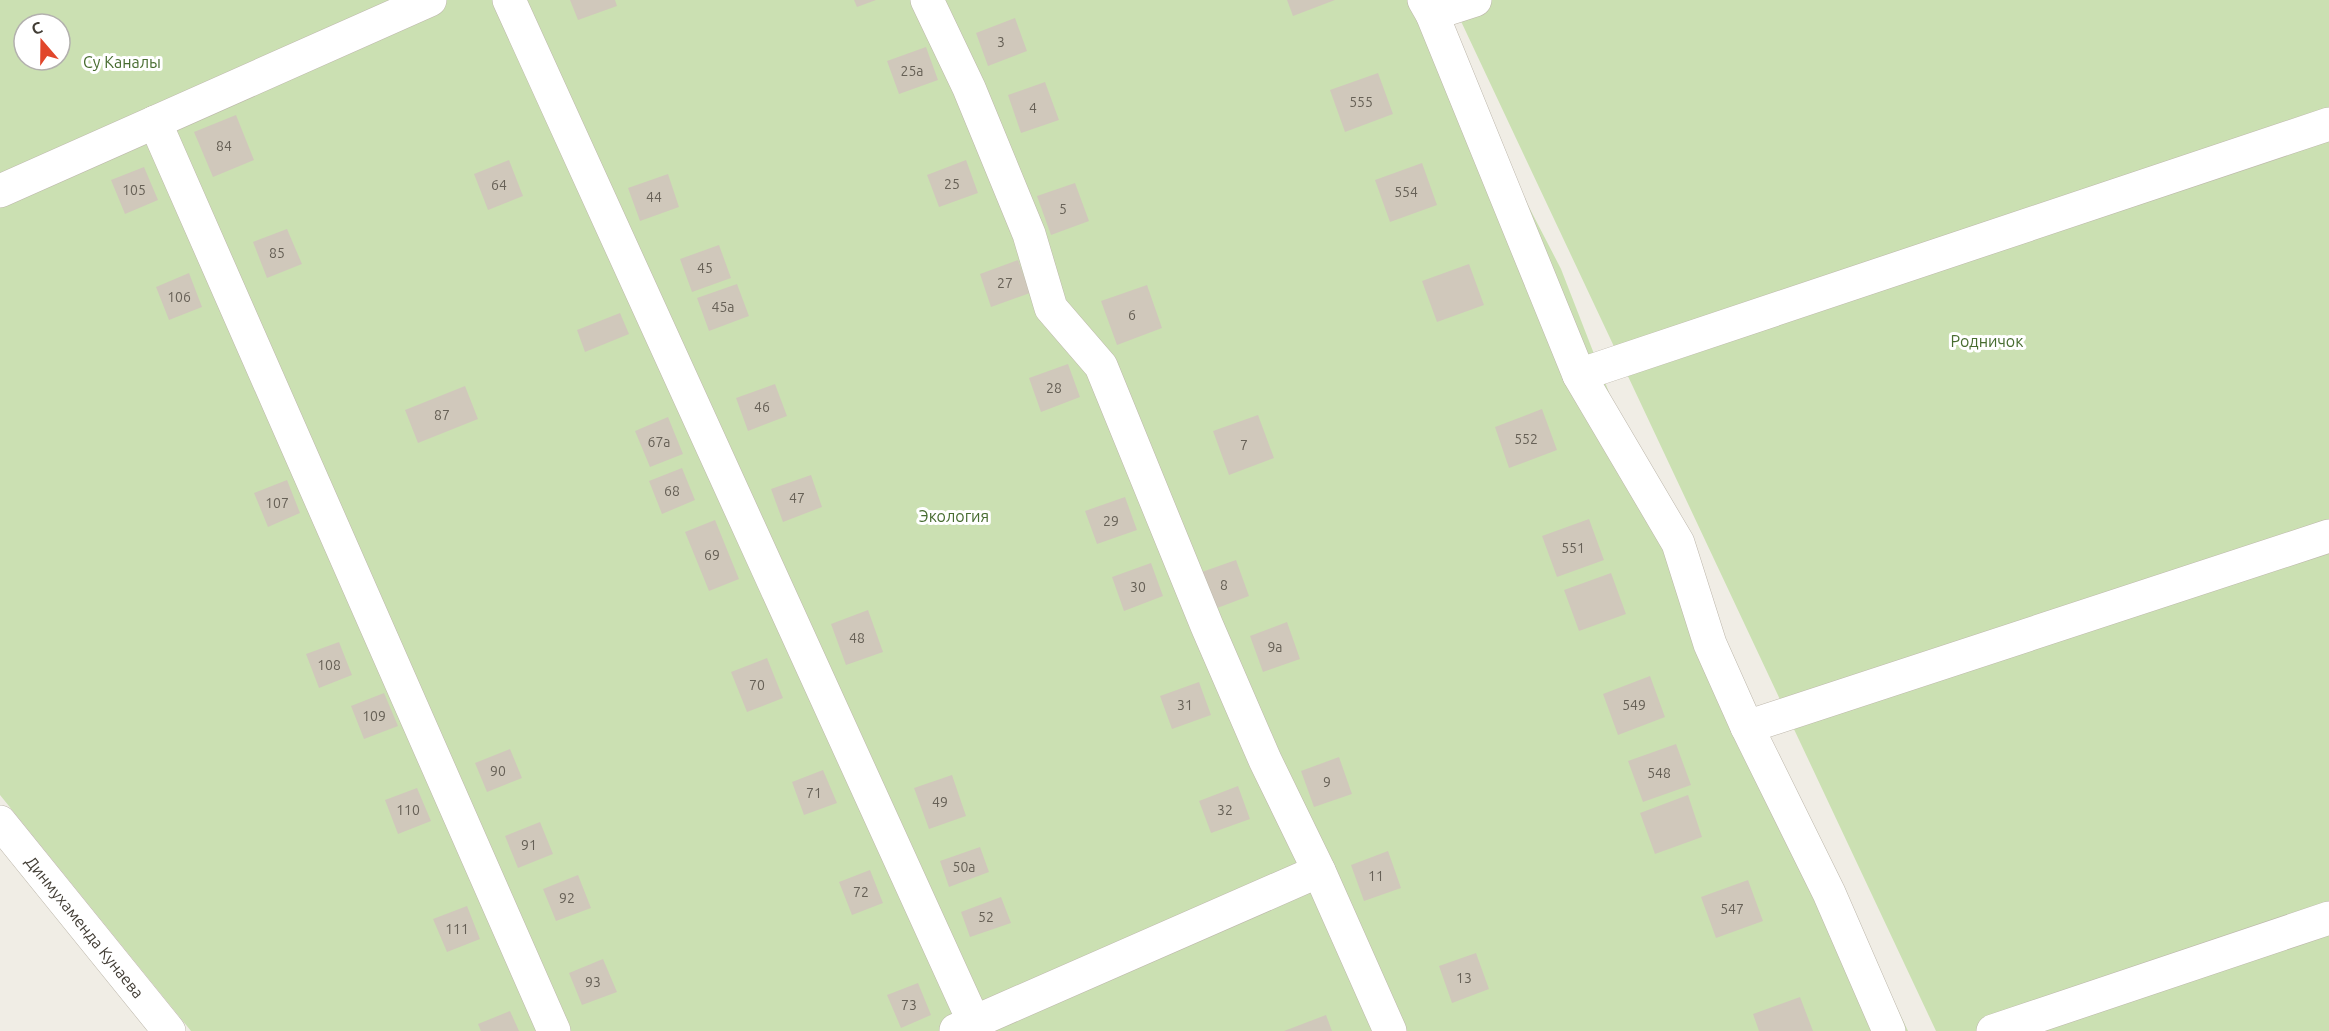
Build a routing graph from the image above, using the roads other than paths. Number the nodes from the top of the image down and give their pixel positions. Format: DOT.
graph roads {
  1 [pos="430,0"];
  2 [pos="509,0"];
  3 [pos="927,0"];
  4 [pos="1475,0"];
  5 [pos="1428,7"];
  6 [pos="155,122"];
  7 [pos="2329,124"];
  8 [pos="0,191"];
  9 [pos="1579,375"];
  10 [pos="2329,536"];
  11 [pos="1747,727"];
  12 [pos="0,822"];
  13 [pos="1319,871"];
  14 [pos="2329,918"];
  15 [pos="969,1028"];
  16 [pos="169,1031"];
  17 [pos="554,1031"];
  18 [pos="1390,1031"];
  19 [pos="1889,1031"];
  20 [pos="1993,1031"];
  1 -- 6 [label="street"];
  2 -- 15 [label="street"];
  3 -- 13 [label="street"];
  4 -- 5 [label="street"];
  5 -- 9 [label="street"];
  6 -- 8 [label="street"];
  6 -- 17 [label="street"];
  7 -- 9 [label="street"];
  9 -- 11 [label="street"];
  10 -- 11 [label="street"];
  11 -- 19 [label="street"];
  12 -- 16 [label="street, Динмухаменда Кунаева"];
  13 -- 15 [label="street"];
  13 -- 18 [label="street"];
  14 -- 20 [label="street"];
}
